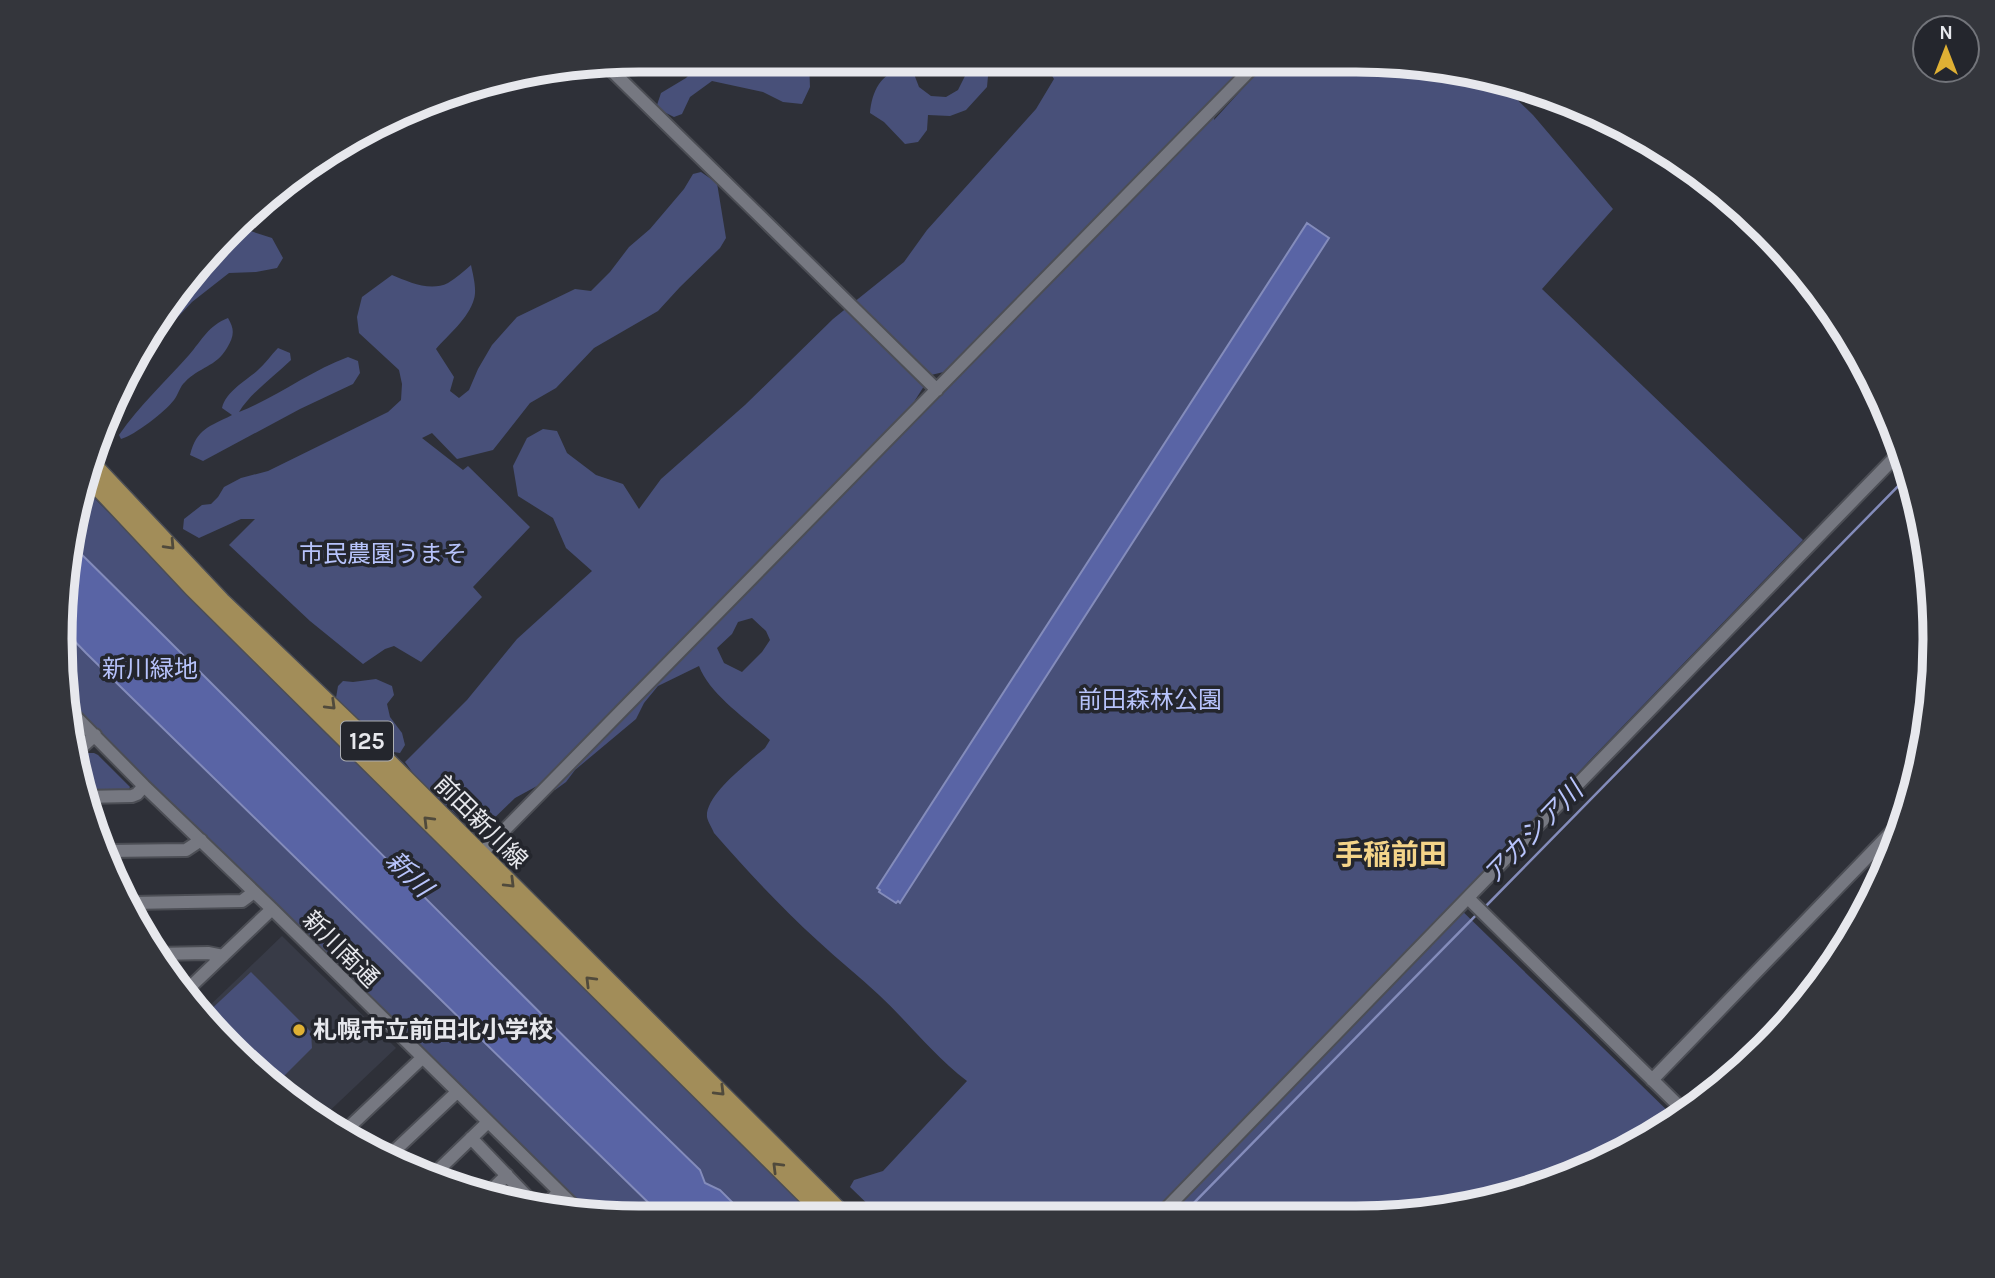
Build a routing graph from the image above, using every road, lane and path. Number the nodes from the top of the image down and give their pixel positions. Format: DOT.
graph roads {
  1 [pos="1248,72"];
  2 [pos="614,73"];
  3 [pos="937,390"];
  4 [pos="1894,459"];
  5 [pos="98,470"];
  6 [pos="94,483"];
  7 [pos="78,719"];
  8 [pos="95,735"];
  9 [pos="82,746"];
  10 [pos="144,786"];
  11 [pos="94,797"];
  12 [pos="1887,836"];
  13 [pos="201,840"];
  14 [pos="113,851"];
  15 [pos="476,859"];
  16 [pos="254,892"];
  17 [pos="1470,900"];
  18 [pos="137,903"];
  19 [pos="272,909"];
  20 [pos="167,954"];
  21 [pos="223,956"];
  22 [pos="191,986"];
  23 [pos="422,1058"];
  24 [pos="1652,1080"];
  25 [pos="457,1092"];
  26 [pos="1678,1106"];
  27 [pos="488,1122"];
  28 [pos="350,1127"];
  29 [pos="471,1138"];
  30 [pos="395,1151"];
  31 [pos="439,1169"];
  32 [pos="507,1175"];
  33 [pos="494,1187"];
  34 [pos="559,1192"];
  35 [pos="528,1195"];
  36 [pos="551,1199"];
  37 [pos="569,1201"];
  38 [pos="816,1206"];
  39 [pos="835,1206"];
  40 [pos="1169,1206"];
  1 -- 3 [label="street"];
  2 -- 3 [label="street"];
  3 -- 15 [label="street"];
  4 -- 17 [label="street"];
  5 -- 15 [label="main road, 前田新川線 / 125, one-way"];
  15 -- 6 [label="main road, 前田新川線 / 125, one-way"];
  7 -- 8 [label="street, 新川南通"];
  8 -- 9 [label="street"];
  8 -- 10 [label="street, 新川南通"];
  10 -- 11 [label="street"];
  10 -- 13 [label="street, 新川南通"];
  12 -- 24 [label="street"];
  13 -- 14 [label="street"];
  13 -- 16 [label="street, 新川南通"];
  38 -- 15 [label="main road, 前田新川線 / 125, one-way"];
  15 -- 39 [label="main road, 前田新川線 / 125, one-way"];
  16 -- 18 [label="street"];
  16 -- 19 [label="street, 新川南通"];
  17 -- 24 [label="street"];
  17 -- 40 [label="street"];
  19 -- 21 [label="street"];
  19 -- 23 [label="street, 新川南通"];
  20 -- 21 [label="street"];
  21 -- 22 [label="street"];
  23 -- 25 [label="street, 新川南通"];
  23 -- 28 [label="street"];
  24 -- 26 [label="street"];
  25 -- 27 [label="street, 新川南通"];
  25 -- 30 [label="street"];
  27 -- 29 [label="street"];
  27 -- 34 [label="street, 新川南通"];
  29 -- 31 [label="street"];
  29 -- 32 [label="street"];
  32 -- 33 [label="street"];
  32 -- 35 [label="street"];
  34 -- 36 [label="street"];
  34 -- 37 [label="street, 新川南通"];
}
